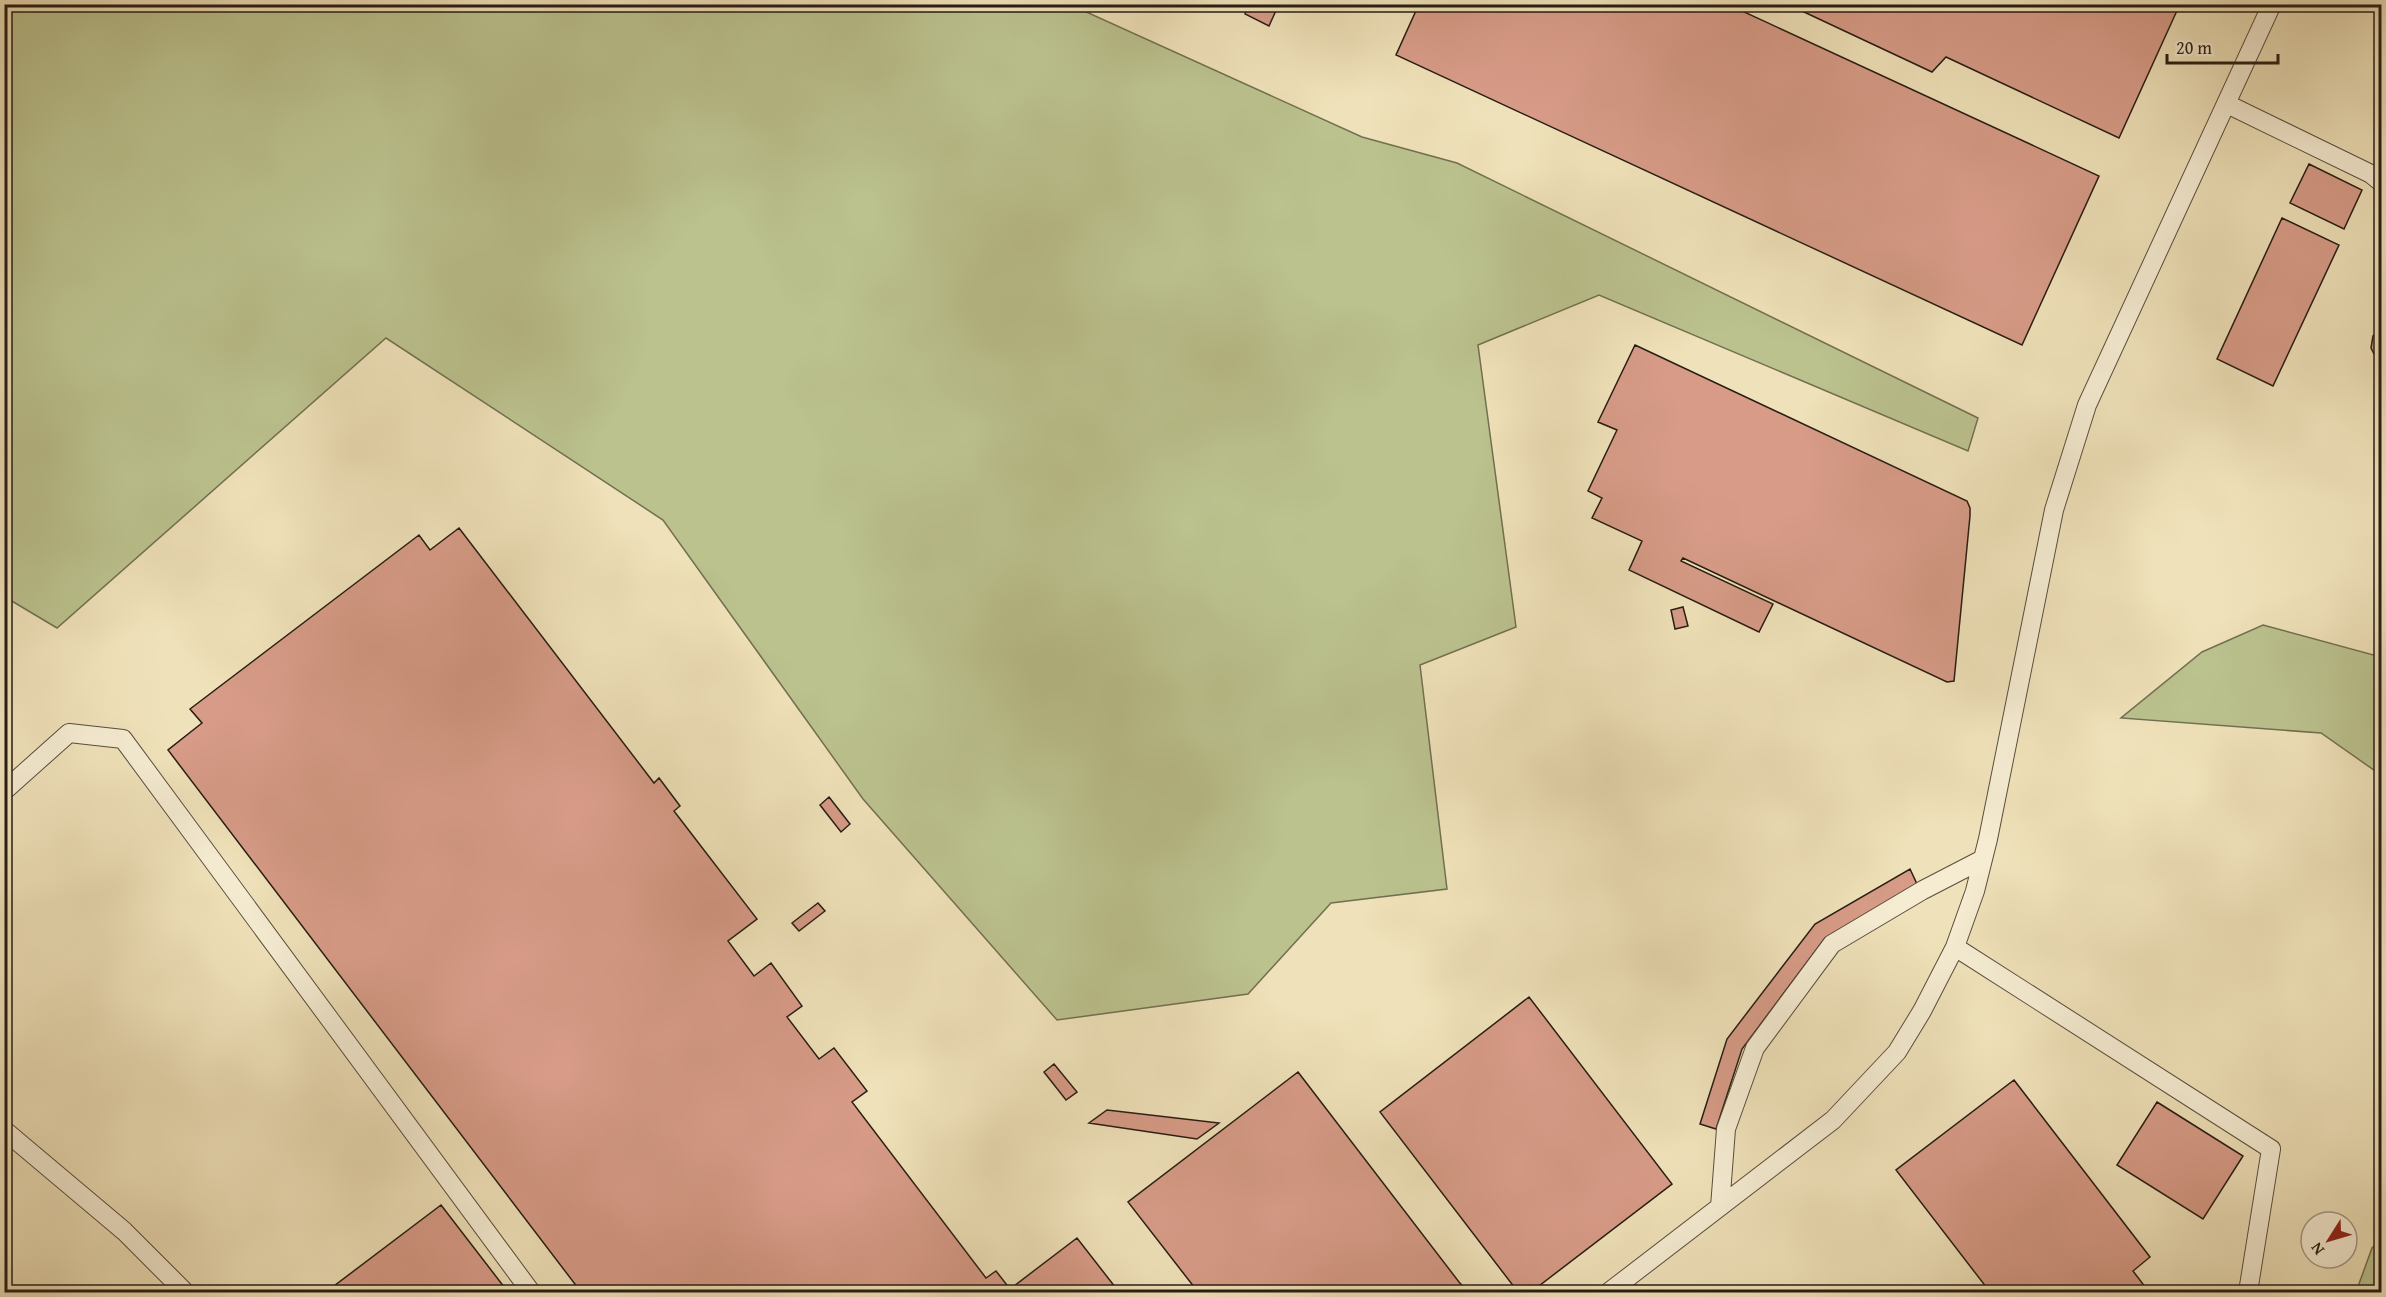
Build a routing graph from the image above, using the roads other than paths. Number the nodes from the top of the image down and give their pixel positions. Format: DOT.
graph roads {
  1 [pos="2272,4"];
  2 [pos="2227,104"];
  3 [pos="2382,183"];
  4 [pos="4,791"];
  5 [pos="1983,859"];
  6 [pos="1955,947"];
  7 [pos="4,1130"];
  8 [pos="1720,1207"];
  9 [pos="185,1293"];
  10 [pos="531,1293"];
  11 [pos="1609,1293"];
  12 [pos="2248,1293"];
  1 -- 2 [label="lane"];
  2 -- 3 [label="lane"];
  2 -- 5 [label="lane"];
  4 -- 10 [label="lane"];
  5 -- 6 [label="lane"];
  5 -- 8 [label="lane"];
  6 -- 8 [label="lane"];
  6 -- 12 [label="lane"];
  7 -- 9 [label="lane"];
  8 -- 11 [label="lane"];
}
